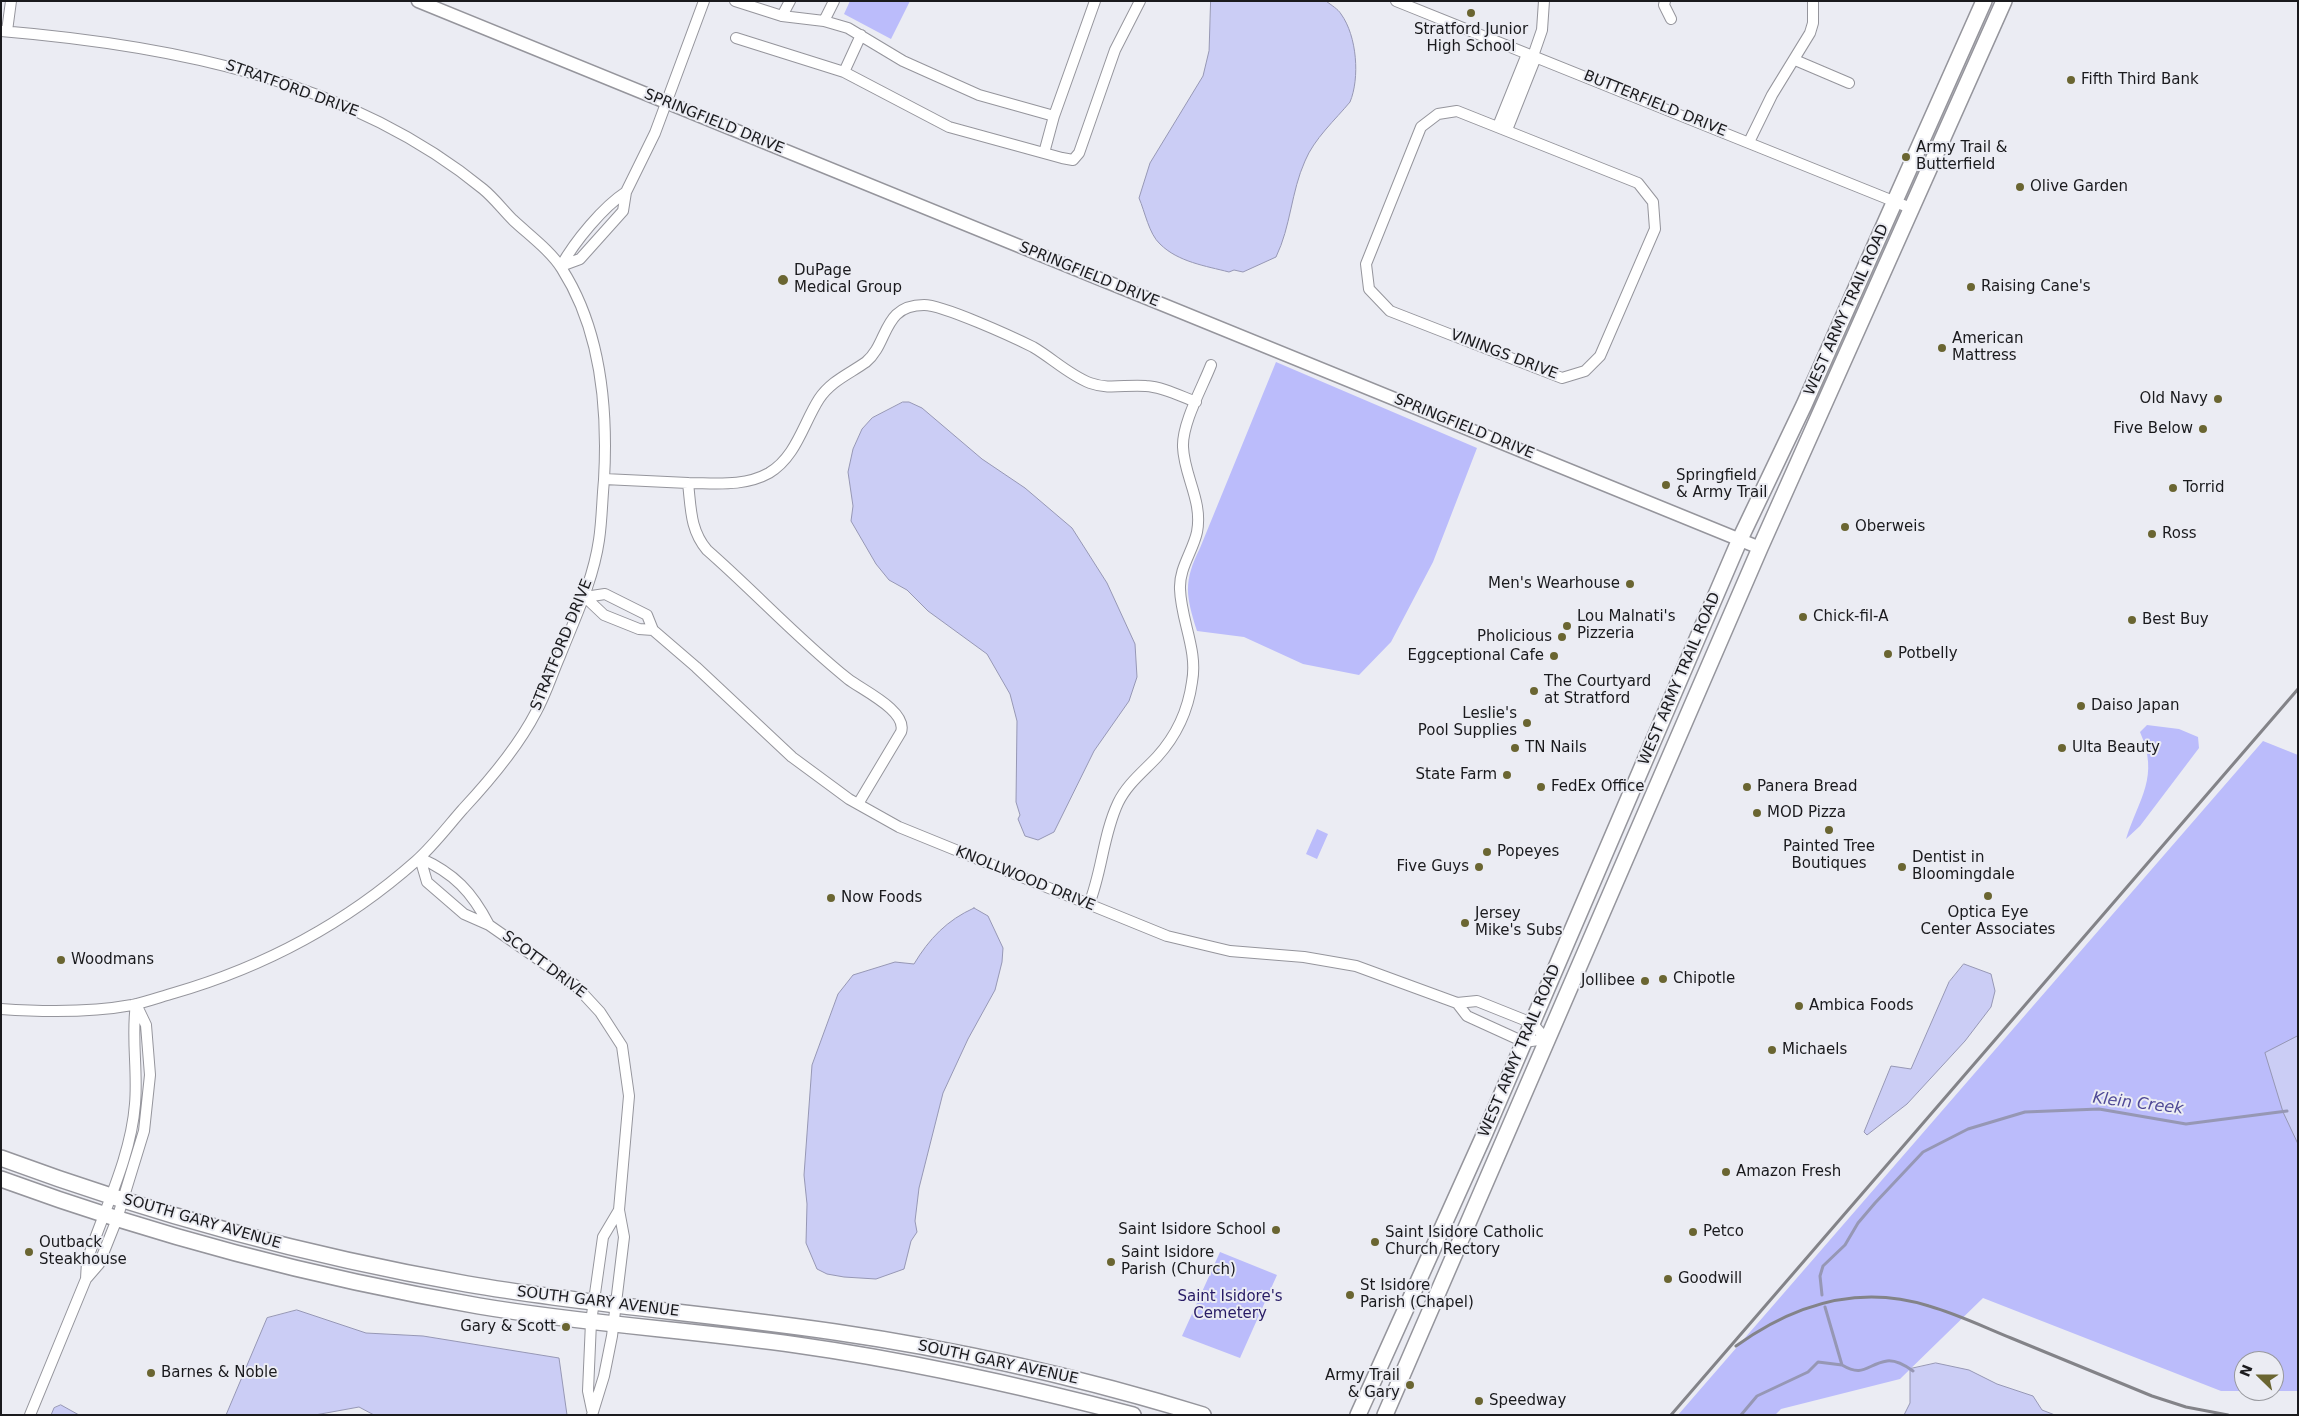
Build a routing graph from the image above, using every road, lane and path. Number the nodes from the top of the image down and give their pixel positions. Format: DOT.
graph roads {
  1 [pos="11,1"];
  2 [pos="418,1"];
  3 [pos="704,1"];
  4 [pos="735,1"];
  5 [pos="790,1"];
  6 [pos="834,1"];
  7 [pos="1095,1"];
  8 [pos="1140,1"];
  9 [pos="1396,1"];
  10 [pos="1544,1"];
  11 [pos="1665,1"];
  12 [pos="1813,1"];
  13 [pos="1984,1"];
  14 [pos="2004,1"];
  15 [pos="782,16"];
  16 [pos="1671,19"];
  17 [pos="824,21"];
  18 [pos="4,31"];
  19 [pos="861,35"];
  20 [pos="736,38"];
  21 [pos="1532,55"];
  22 [pos="1795,60"];
  23 [pos="844,72"];
  24 [pos="1849,83"];
  25 [pos="666,102"];
  26 [pos="1054,116"];
  27 [pos="1502,128"];
  28 [pos="1749,142"];
  29 [pos="1044,153"];
  30 [pos="626,192"];
  31 [pos="1896,202"];
  32 [pos="1912,209"];
  33 [pos="561,266"];
  34 [pos="1212,365"];
  35 [pos="1196,402"];
  36 [pos="604,479"];
  37 [pos="688,483"];
  38 [pos="1740,539"];
  39 [pos="1760,548"];
  40 [pos="585,597"];
  41 [pos="653,630"];
  42 [pos="858,804"];
  43 [pos="420,858"];
  44 [pos="1089,904"];
  45 [pos="489,925"];
  46 [pos="1457,1003"];
  47 [pos="136,1004"];
  48 [pos="1,1009"];
  49 [pos="1532,1023"];
  50 [pos="1546,1039"];
  51 [pos="1524,1042"];
  52 [pos="1,1158"];
  53 [pos="1,1179"];
  54 [pos="117,1198"];
  55 [pos="620,1210"];
  56 [pos="110,1217"];
  57 [pos="86,1279"];
  58 [pos="593,1303"];
  59 [pos="618,1306"];
  60 [pos="590,1322"];
  61 [pos="614,1324"];
  62 [pos="857,1336"];
  63 [pos="854,1354"];
  64 [pos="592,1412"];
  65 [pos="30,1415"];
  66 [pos="1134,1415"];
  67 [pos="1203,1415"];
  68 [pos="1358,1415"];
  69 [pos="1385,1415"];
  1 -- 18 [label="street"];
  2 -- 25 [label="street, SPRINGFIELD DRIVE"];
  3 -- 25 [label="street"];
  4 -- 15 [label="street"];
  5 -- 15 [label="street"];
  6 -- 17 [label="street"];
  7 -- 26 [label="street"];
  8 -- 29 [label="street"];
  9 -- 21 [label="street, BUTTERFIELD DRIVE"];
  10 -- 21 [label="street"];
  11 -- 16 [label="street"];
  12 -- 22 [label="street"];
  13 -- 31 [label="main road, WEST ARMY TRAIL ROAD"];
  14 -- 32 [label="main road, WEST ARMY TRAIL ROAD"];
  15 -- 17 [label="street"];
  17 -- 19 [label="street"];
  18 -- 33 [label="street, STRATFORD DRIVE"];
  19 -- 23 [label="street"];
  19 -- 26 [label="street"];
  20 -- 23 [label="street"];
  21 -- 27 [label="street"];
  21 -- 28 [label="street, BUTTERFIELD DRIVE"];
  22 -- 24 [label="street"];
  22 -- 28 [label="street"];
  23 -- 29 [label="street"];
  25 -- 30 [label="street"];
  25 -- 38 [label="street, SPRINGFIELD DRIVE"];
  26 -- 29 [label="street"];
  27 -- 27 [label="street, VININGS DRIVE"];
  28 -- 31 [label="street, BUTTERFIELD DRIVE"];
  30 -- 33 [label="street"];
  30 -- 33 [label="street"];
  31 -- 32 [label="street, BUTTERFIELD DRIVE"];
  31 -- 38 [label="main road, WEST ARMY TRAIL ROAD"];
  32 -- 39 [label="main road, WEST ARMY TRAIL ROAD"];
  33 -- 36 [label="street, STRATFORD DRIVE"];
  34 -- 35 [label="street"];
  35 -- 37 [label="street"];
  35 -- 44 [label="street"];
  36 -- 37 [label="street"];
  36 -- 40 [label="street, STRATFORD DRIVE"];
  37 -- 42 [label="street"];
  38 -- 39 [label="street, SPRINGFIELD DRIVE"];
  38 -- 49 [label="main road, WEST ARMY TRAIL ROAD"];
  39 -- 50 [label="main road, WEST ARMY TRAIL ROAD"];
  40 -- 41 [label="street, KNOLLWOOD DRIVE"];
  40 -- 41 [label="street, KNOLLWOOD DRIVE"];
  40 -- 43 [label="street, STRATFORD DRIVE"];
  41 -- 42 [label="street, KNOLLWOOD DRIVE"];
  42 -- 44 [label="street, KNOLLWOOD DRIVE"];
  43 -- 45 [label="street, SCOTT DRIVE"];
  43 -- 45 [label="street, SCOTT DRIVE"];
  43 -- 47 [label="street, STRATFORD DRIVE"];
  44 -- 46 [label="street, KNOLLWOOD DRIVE"];
  45 -- 55 [label="street, SCOTT DRIVE"];
  46 -- 49 [label="street, KNOLLWOOD DRIVE"];
  46 -- 51 [label="street, KNOLLWOOD DRIVE"];
  47 -- 48 [label="street, STRATFORD DRIVE"];
  47 -- 54 [label="street"];
  47 -- 54 [label="street"];
  49 -- 50 [label="street, KNOLLWOOD DRIVE"];
  49 -- 51 [label="main road, WEST ARMY TRAIL ROAD"];
  50 -- 51 [label="street"];
  50 -- 69 [label="main road, WEST ARMY TRAIL ROAD"];
  51 -- 68 [label="main road, WEST ARMY TRAIL ROAD"];
  52 -- 54 [label="main road, SOUTH GARY AVENUE"];
  53 -- 56 [label="main road, SOUTH GARY AVENUE"];
  54 -- 56 [label="street"];
  54 -- 56 [label="street"];
  54 -- 58 [label="main road, SOUTH GARY AVENUE"];
  55 -- 58 [label="street, SCOTT DRIVE"];
  55 -- 59 [label="street, SCOTT DRIVE"];
  56 -- 57 [label="street"];
  56 -- 57 [label="street"];
  56 -- 60 [label="main road, SOUTH GARY AVENUE"];
  57 -- 65 [label="street"];
  58 -- 59 [label="main road, SOUTH GARY AVENUE"];
  58 -- 60 [label="street, SCOTT DRIVE"];
  59 -- 61 [label="street, SCOTT DRIVE"];
  59 -- 62 [label="main road, SOUTH GARY AVENUE"];
  60 -- 61 [label="main road, SOUTH GARY AVENUE"];
  60 -- 64 [label="street, SCOTT DRIVE"];
  61 -- 63 [label="main road, SOUTH GARY AVENUE"];
  61 -- 64 [label="street, SCOTT DRIVE"];
  62 -- 63 [label="main road"];
  62 -- 67 [label="main road, SOUTH GARY AVENUE"];
  63 -- 66 [label="main road, SOUTH GARY AVENUE"];
}
